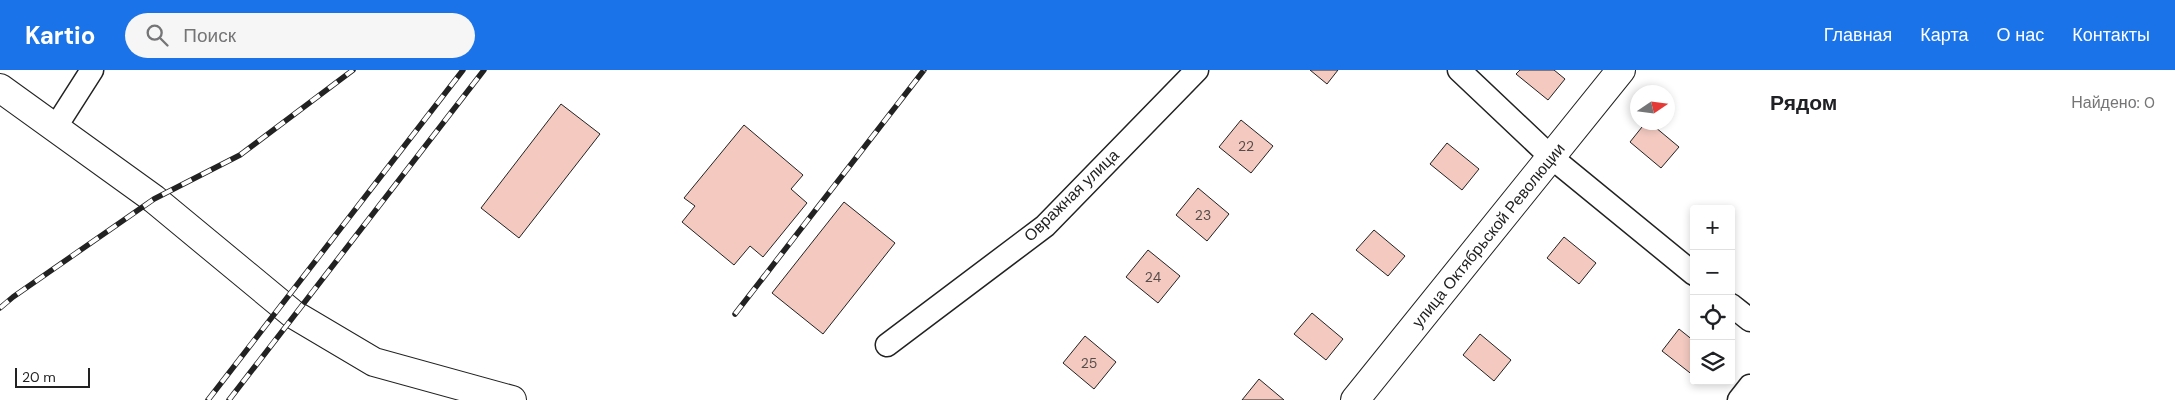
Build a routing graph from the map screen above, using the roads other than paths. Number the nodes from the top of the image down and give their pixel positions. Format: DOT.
graph roads {
  1 [pos="92,70"];
  2 [pos="1197,70"];
  3 [pos="1459,70"];
  4 [pos="1621,70"];
  5 [pos="0,88"];
  6 [pos="54,128"];
  7 [pos="1552,157"];
  8 [pos="1690,271"];
  9 [pos="1735,308"];
  10 [pos="1750,320"];
  11 [pos="887,345"];
  12 [pos="1750,386"];
  13 [pos="512,400"];
  14 [pos="1355,400"];
  15 [pos="1739,400"];
  1 -- 6 [label="street"];
  2 -- 11 [label="street, Овражная улица"];
  3 -- 7 [label="street"];
  4 -- 7 [label="street, улица Октябрьской Революции"];
  5 -- 6 [label="street"];
  6 -- 13 [label="street"];
  7 -- 8 [label="street"];
  7 -- 14 [label="street, улица Октябрьской Революции"];
  9 -- 10 [label="street"];
  12 -- 15 [label="street"];
}
